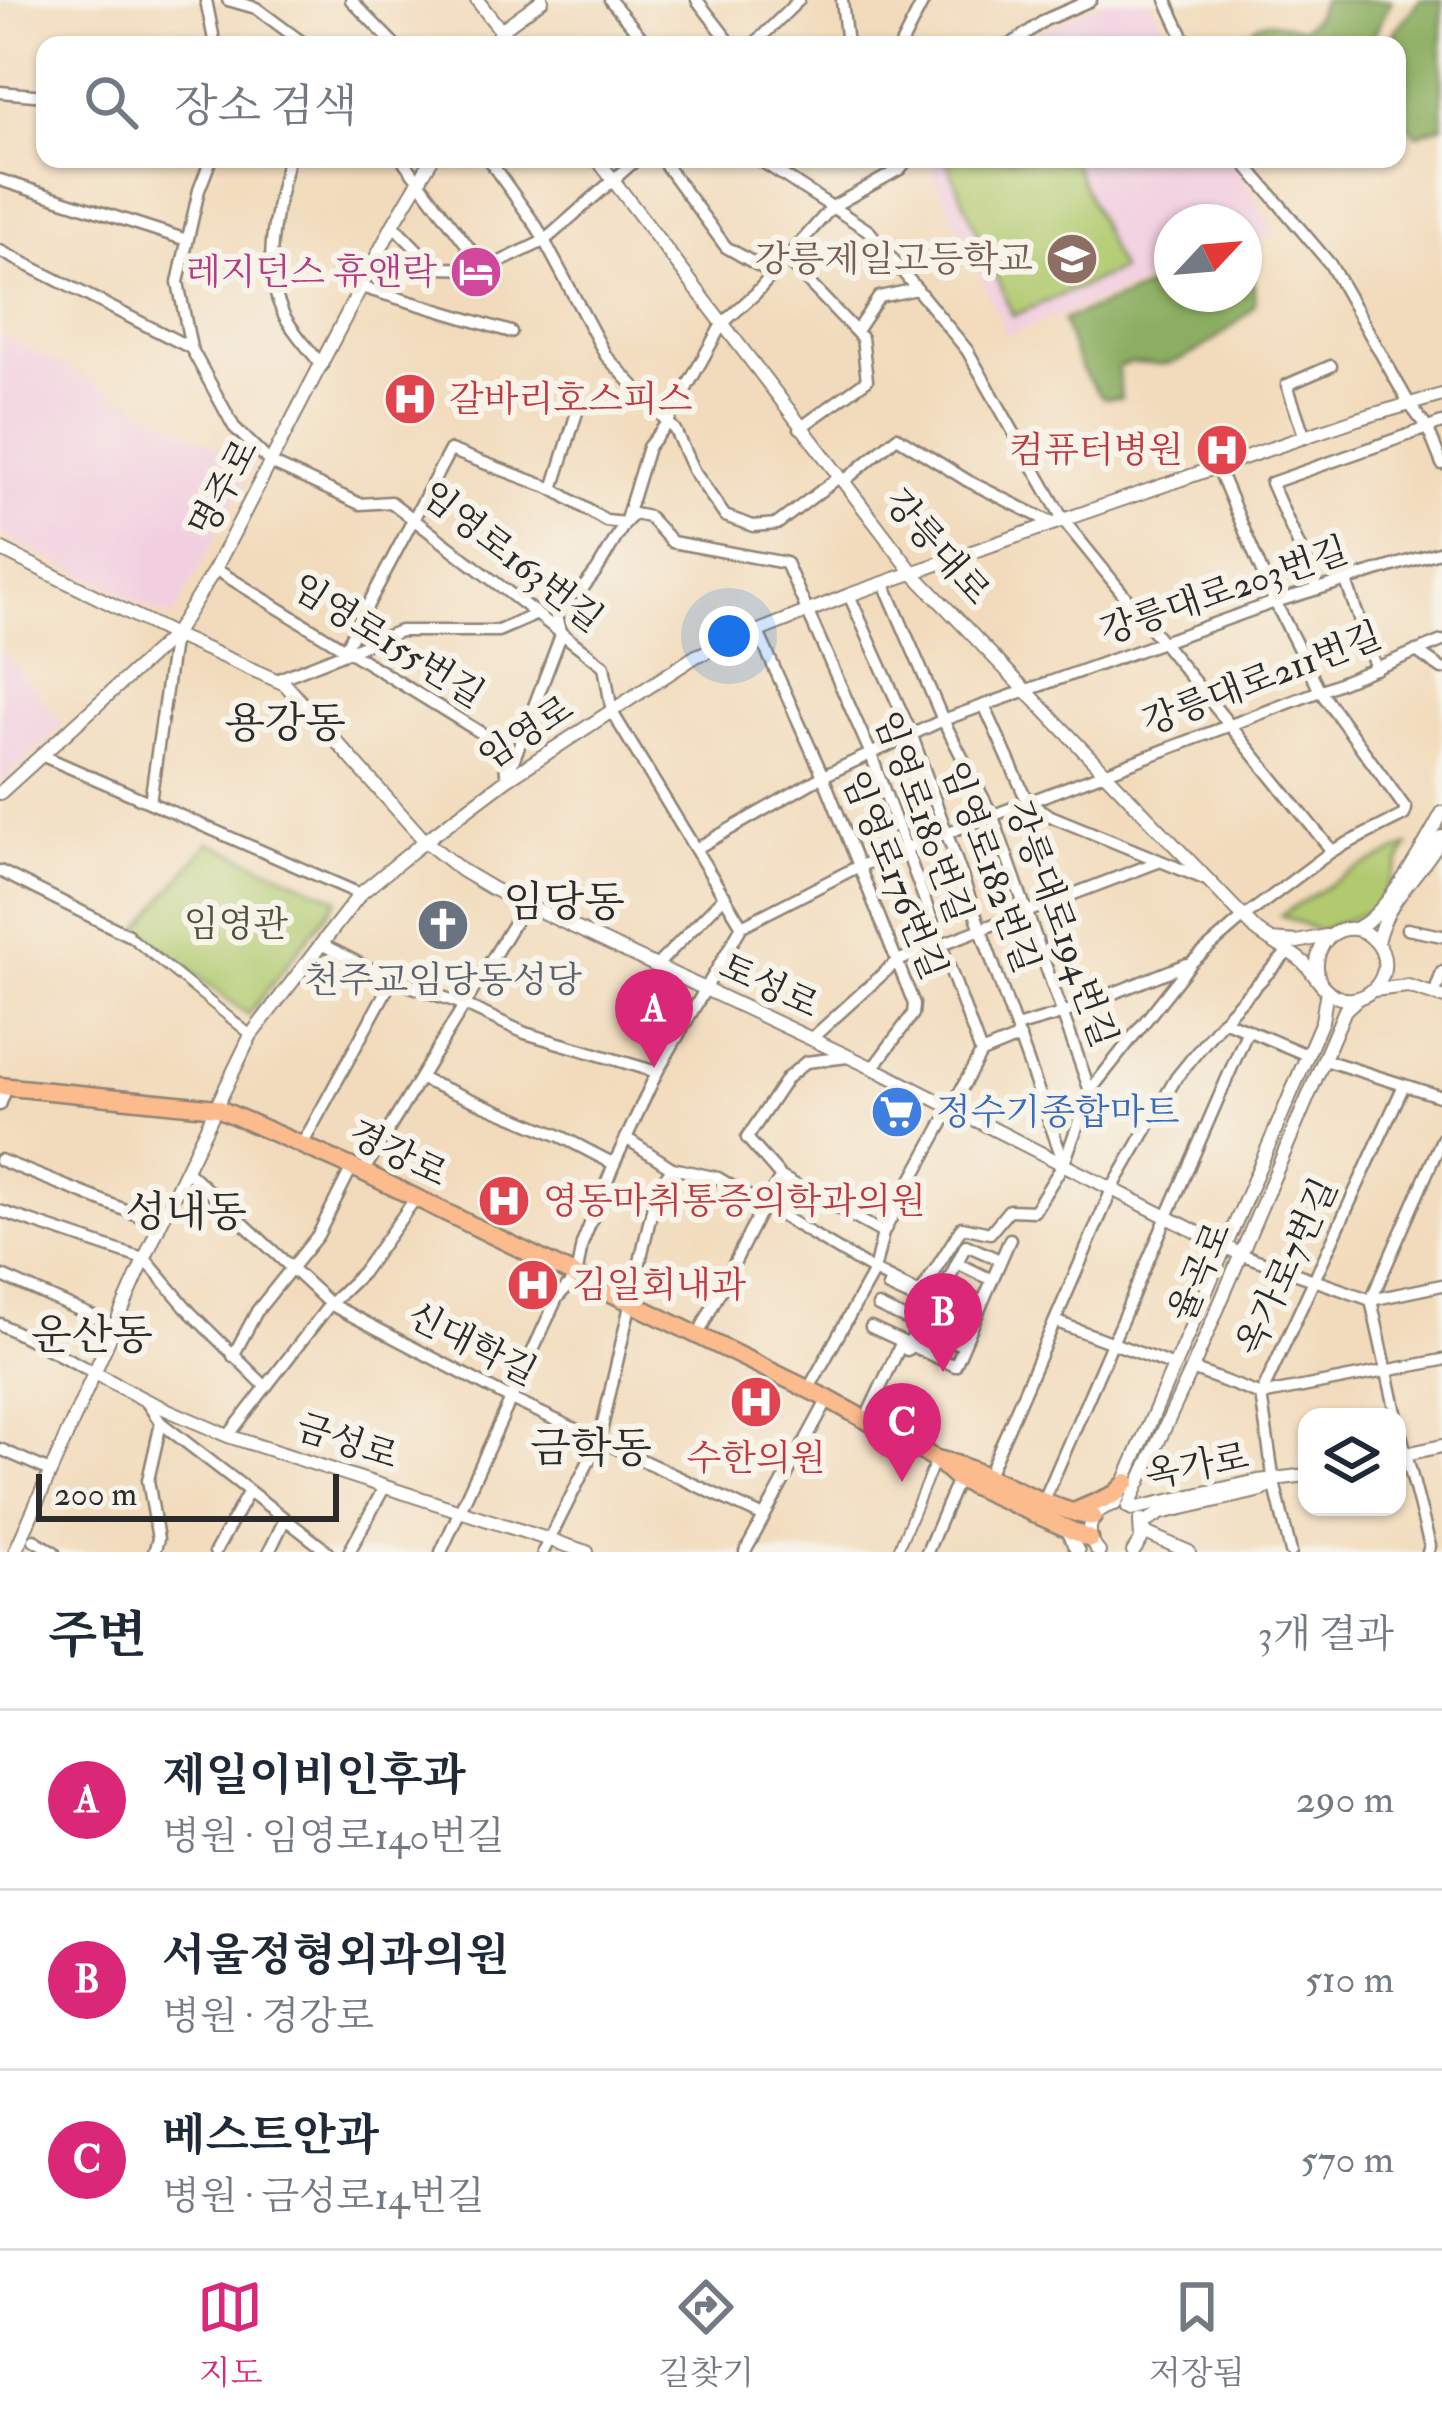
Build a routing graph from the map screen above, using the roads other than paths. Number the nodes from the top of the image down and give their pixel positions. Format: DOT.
graph roads {
  1 [pos="206,0"];
  2 [pos="228,0"];
  3 [pos="351,0"];
  4 [pos="477,0"];
  5 [pos="542,0"];
  6 [pos="610,0"];
  7 [pos="697,0"];
  8 [pos="799,0"];
  9 [pos="842,0"];
  10 [pos="925,0"];
  11 [pos="1091,0"];
  12 [pos="1166,0"];
  13 [pos="501,30"];
  14 [pos="213,36"];
  15 [pos="294,36"];
  16 [pos="386,36"];
  17 [pos="498,36"];
  18 [pos="505,36"];
  19 [pos="640,36"];
  20 [pos="724,36"];
  21 [pos="762,36"];
  22 [pos="846,36"];
  23 [pos="906,36"];
  24 [pos="1023,36"];
  25 [pos="1183,36"];
  26 [pos="0,92"];
  27 [pos="36,95"];
  28 [pos="208,168"];
  29 [pos="286,168"];
  30 [pos="410,168"];
  31 [pos="428,168"];
  32 [pos="494,168"];
  33 [pos="604,168"];
  34 [pos="628,168"];
  35 [pos="668,168"];
  36 [pos="772,168"];
  37 [pos="901,168"];
  38 [pos="1249,168"];
  39 [pos="0,179"];
  40 [pos="421,181"];
  41 [pos="614,181"];
  42 [pos="832,207"];
  43 [pos="392,225"];
  44 [pos="188,241"];
  45 [pos="544,242"];
  46 [pos="0,251"];
  47 [pos="786,259"];
  48 [pos="485,269"];
  49 [pos="773,274"];
  50 [pos="362,287"];
  51 [pos="917,289"];
  52 [pos="722,323"];
  53 [pos="856,331"];
  54 [pos="511,332"];
  55 [pos="191,348"];
  56 [pos="322,366"];
  57 [pos="1331,366"];
  58 [pos="1442,395"];
  59 [pos="1410,405"];
  60 [pos="578,409"];
  61 [pos="667,423"];
  62 [pos="1442,423"];
  63 [pos="800,428"];
  64 [pos="1428,429"];
  65 [pos="1305,438"];
  66 [pos="272,463"];
  67 [pos="1442,464"];
  68 [pos="1218,468"];
  69 [pos="841,480"];
  70 [pos="553,489"];
  71 [pos="412,518"];
  72 [pos="1059,522"];
  73 [pos="625,523"];
  74 [pos="0,549"];
  75 [pos="1442,551"];
  76 [pos="215,569"];
  77 [pos="914,574"];
  78 [pos="1346,580"];
  79 [pos="884,583"];
  80 [pos="1318,589"];
  81 [pos="849,595"];
  82 [pos="1275,602"];
  83 [pos="809,611"];
  84 [pos="535,615"];
  85 [pos="758,632"];
  86 [pos="174,635"];
  87 [pos="561,635"];
  88 [pos="1442,641"];
  89 [pos="1166,643"];
  90 [pos="344,650"];
  91 [pos="1417,651"];
  92 [pos="1376,669"];
  93 [pos="1442,669"];
  94 [pos="276,680"];
  95 [pos="1027,690"];
  96 [pos="1320,691"];
  97 [pos="984,705"];
  98 [pos="612,712"];
  99 [pos="943,720"];
  100 [pos="1227,723"];
  101 [pos="911,733"];
  102 [pos="870,752"];
  103 [pos="41,754"];
  104 [pos="1102,773"];
  105 [pos="823,776"];
  106 [pos="506,780"];
  107 [pos="0,793"];
  108 [pos="150,802"];
  109 [pos="1028,803"];
  110 [pos="1442,813"];
  111 [pos="993,817"];
  112 [pos="945,834"];
  113 [pos="425,841"];
  114 [pos="1440,846"];
  115 [pos="697,848"];
  116 [pos="1332,851"];
  117 [pos="904,852"];
  118 [pos="1158,862"];
  119 [pos="857,867"];
  120 [pos="0,872"];
  121 [pos="1209,880"];
  122 [pos="360,894"];
  123 [pos="724,896"];
  124 [pos="526,902"];
  125 [pos="1024,913"];
  126 [pos="1244,917"];
  127 [pos="742,926"];
  128 [pos="1354,929"];
  129 [pos="1407,929"];
  130 [pos="981,930"];
  131 [pos="1333,934"];
  132 [pos="128,935"];
  133 [pos="1442,936"];
  134 [pos="1269,940"];
  135 [pos="1377,943"];
  136 [pos="321,944"];
  137 [pos="938,945"];
  138 [pos="1287,953"];
  139 [pos="1384,958"];
  140 [pos="897,961"];
  141 [pos="1192,962"];
  142 [pos="656,966"];
  143 [pos="1442,972"];
  144 [pos="392,980"];
  145 [pos="1323,986"];
  146 [pos="1408,986"];
  147 [pos="704,989"];
  148 [pos="1373,990"];
  149 [pos="1438,996"];
  150 [pos="1357,998"];
  151 [pos="463,1004"];
  152 [pos="1061,1014"];
  153 [pos="1223,1020"];
  154 [pos="1247,1030"];
  155 [pos="1018,1032"];
  156 [pos="251,1035"];
  157 [pos="811,1039"];
  158 [pos="981,1053"];
  159 [pos="1307,1055"];
  160 [pos="848,1058"];
  161 [pos="1325,1060"];
  162 [pos="873,1068"];
  163 [pos="657,1072"];
  164 [pos="421,1079"];
  165 [pos="1404,1085"];
  166 [pos="1090,1091"];
  167 [pos="2,1092"];
  168 [pos="1442,1097"];
  169 [pos="217,1108"];
  170 [pos="950,1108"];
  171 [pos="626,1138"];
  172 [pos="1442,1139"];
  173 [pos="302,1145"];
  174 [pos="0,1160"];
  175 [pos="1064,1163"];
  176 [pos="614,1164"];
  177 [pos="673,1168"];
  178 [pos="358,1170"];
  179 [pos="188,1172"];
  180 [pos="782,1178"];
  181 [pos="1424,1179"];
  182 [pos="1442,1185"];
  183 [pos="1113,1187"];
  184 [pos="415,1199"];
  185 [pos="763,1206"];
  186 [pos="0,1211"];
  187 [pos="1169,1217"];
  188 [pos="160,1224"];
  189 [pos="883,1233"];
  190 [pos="1010,1239"];
  191 [pos="1225,1246"];
  192 [pos="1240,1254"];
  193 [pos="146,1260"];
  194 [pos="1000,1260"];
  195 [pos="957,1264"];
  196 [pos="290,1267"];
  197 [pos="874,1271"];
  198 [pos="0,1275"];
  199 [pos="575,1277"];
  200 [pos="1316,1279"];
  201 [pos="992,1280"];
  202 [pos="946,1284"];
  203 [pos="1442,1285"];
  204 [pos="888,1287"];
  205 [pos="1371,1300"];
  206 [pos="982,1302"];
  207 [pos="330,1304"];
  208 [pos="630,1304"];
  209 [pos="927,1305"];
  210 [pos="878,1306"];
  211 [pos="1058,1322"];
  212 [pos="0,1324"];
  213 [pos="916,1325"];
  214 [pos="972,1325"];
  215 [pos="115,1326"];
  216 [pos="871,1328"];
  217 [pos="697,1337"];
  218 [pos="909,1345"];
  219 [pos="1113,1345"];
  220 [pos="963,1346"];
  221 [pos="233,1357"];
  222 [pos="1442,1360"];
  223 [pos="1174,1366"];
  224 [pos="1192,1369"];
  225 [pos="95,1372"];
  226 [pos="1388,1372"];
  227 [pos="266,1387"];
  228 [pos="808,1390"];
  229 [pos="1261,1395"];
  230 [pos="828,1399"];
  231 [pos="145,1400"];
  232 [pos="513,1400"];
  233 [pos="1395,1408"];
  234 [pos="866,1418"];
  235 [pos="160,1423"];
  236 [pos="228,1436"];
  237 [pos="599,1442"];
  238 [pos="1442,1446"];
  239 [pos="0,1449"];
  240 [pos="1406,1454"];
  241 [pos="936,1459"];
  242 [pos="1406,1471"];
  243 [pos="50,1472"];
  244 [pos="988,1475"];
  245 [pos="1298,1477"];
  246 [pos="1135,1478"];
  247 [pos="958,1480"];
  248 [pos="1274,1482"];
  249 [pos="386,1486"];
  250 [pos="249,1491"];
  251 [pos="1044,1500"];
  252 [pos="1171,1506"];
  253 [pos="1125,1507"];
  254 [pos="458,1511"];
  255 [pos="764,1517"];
  256 [pos="1093,1517"];
  257 [pos="285,1519"];
  258 [pos="1068,1519"];
  259 [pos="1142,1528"];
  260 [pos="551,1538"];
  261 [pos="34,1540"];
  262 [pos="1091,1548"];
  263 [pos="1435,1548"];
  264 [pos="1182,1550"];
  265 [pos="15,1552"];
  266 [pos="54,1552"];
  267 [pos="154,1552"];
  268 [pos="214,1552"];
  269 [pos="269,1552"];
  270 [pos="328,1552"];
  271 [pos="350,1552"];
  272 [pos="441,1552"];
  273 [pos="543,1552"];
  274 [pos="587,1552"];
  275 [pos="745,1552"];
  276 [pos="897,1552"];
  277 [pos="927,1552"];
  278 [pos="1133,1552"];
  279 [pos="1150,1552"];
  280 [pos="1291,1552"];
  1 -- 14 [label="street"];
  2 -- 15 [label="street"];
  3 -- 16 [label="street"];
  4 -- 13 [label="street"];
  5 -- 13 [label="street"];
  6 -- 19 [label="street"];
  7 -- 20 [label="street"];
  8 -- 21 [label="street"];
  9 -- 22 [label="street"];
  10 -- 23 [label="street"];
  11 -- 24 [label="street"];
  12 -- 25 [label="street"];
  13 -- 17 [label="street"];
  13 -- 18 [label="street"];
  26 -- 27 [label="street"];
  28 -- 44 [label="street"];
  29 -- 56 [label="street"];
  30 -- 40 [label="street"];
  31 -- 40 [label="street, 명주로"];
  32 -- 45 [label="street"];
  33 -- 41 [label="street, 강릉대로"];
  34 -- 41 [label="street"];
  35 -- 49 [label="street"];
  36 -- 42 [label="street"];
  37 -- 42 [label="street"];
  38 -- 59 [label="street"];
  39 -- 44 [label="street"];
  40 -- 43 [label="street, 명주로"];
  40 -- 48 [label="street"];
  41 -- 45 [label="street"];
  41 -- 52 [label="street, 강릉대로"];
  42 -- 47 [label="street"];
  42 -- 51 [label="street"];
  43 -- 48 [label="street"];
  43 -- 50 [label="street, 명주로"];
  44 -- 55 [label="street"];
  45 -- 48 [label="street"];
  45 -- 61 [label="street"];
  46 -- 55 [label="street"];
  47 -- 49 [label="street"];
  47 -- 53 [label="street"];
  49 -- 52 [label="street"];
  50 -- 54 [label="street"];
  50 -- 56 [label="street, 명주로"];
  51 -- 53 [label="street"];
  51 -- 72 [label="street"];
  52 -- 61 [label="street"];
  52 -- 63 [label="street, 강릉대로"];
  53 -- 63 [label="street"];
  55 -- 66 [label="street"];
  56 -- 66 [label="street, 명주로"];
  57 -- 65 [label="street"];
  58 -- 59 [label="street, 임영로"];
  59 -- 64 [label="street"];
  59 -- 65 [label="street, 임영로"];
  60 -- 70 [label="street"];
  61 -- 69 [label="street"];
  61 -- 73 [label="street"];
  62 -- 64 [label="street"];
  63 -- 69 [label="street, 강릉대로"];
  64 -- 67 [label="street"];
  64 -- 80 [label="street"];
  65 -- 68 [label="street, 임영로"];
  66 -- 71 [label="street, 임영로163번길"];
  66 -- 76 [label="street, 명주로"];
  68 -- 72 [label="street, 임영로"];
  68 -- 82 [label="street"];
  69 -- 72 [label="street"];
  69 -- 77 [label="street, 강릉대로"];
  70 -- 71 [label="street"];
  70 -- 73 [label="street"];
  71 -- 84 [label="street, 임영로163번길"];
  71 -- 90 [label="street"];
  72 -- 77 [label="street, 임영로"];
  72 -- 89 [label="street"];
  73 -- 83 [label="street, 임영로180번길"];
  73 -- 87 [label="street"];
  74 -- 86 [label="street, 토성로"];
  75 -- 78 [label="street, 강릉대로203번길"];
  76 -- 86 [label="street, 명주로"];
  76 -- 90 [label="street, 임영로155번길"];
  77 -- 79 [label="street, 임영로"];
  77 -- 95 [label="street, 강릉대로"];
  78 -- 80 [label="street, 강릉대로203번길"];
  78 -- 92 [label="street"];
  79 -- 81 [label="street, 임영로"];
  79 -- 99 [label="street, 강릉대로194번길"];
  80 -- 82 [label="street, 강릉대로203번길"];
  81 -- 83 [label="street, 임영로"];
  81 -- 101 [label="street, 임영로182번길"];
  82 -- 89 [label="street, 강릉대로203번길"];
  82 -- 96 [label="street"];
  83 -- 85 [label="street, 임영로"];
  83 -- 102 [label="street, 임영로180번길"];
  84 -- 87 [label="street, 임영로163번길"];
  84 -- 90 [label="street"];
  85 -- 98 [label="street, 임영로"];
  85 -- 105 [label="street, 임영로176번길"];
  86 -- 94 [label="street, 토성로"];
  86 -- 103 [label="street, 명주로"];
  86 -- 108 [label="street"];
  87 -- 98 [label="street, 임영로163번길"];
  87 -- 106 [label="street"];
  88 -- 91 [label="street, 강릉대로211번길"];
  89 -- 95 [label="street, 강릉대로203번길"];
  89 -- 100 [label="street"];
  90 -- 94 [label="street"];
  90 -- 106 [label="street, 임영로155번길"];
  91 -- 92 [label="street, 강릉대로211번길"];
  91 -- 93 [label="street"];
  92 -- 96 [label="street, 강릉대로211번길"];
  94 -- 113 [label="street, 토성로"];
  95 -- 97 [label="street, 강릉대로203번길"];
  95 -- 104 [label="street, 강릉대로"];
  96 -- 100 [label="street, 강릉대로211번길"];
  96 -- 116 [label="street"];
  97 -- 99 [label="street, 강릉대로203번길"];
  97 -- 109 [label="street"];
  98 -- 106 [label="street, 임영로"];
  98 -- 115 [label="street, 임영로163번길"];
  99 -- 101 [label="street, 강릉대로203번길"];
  99 -- 111 [label="street, 강릉대로194번길"];
  100 -- 104 [label="street, 강릉대로211번길"];
  100 -- 116 [label="street"];
  101 -- 102 [label="street, 강릉대로203번길"];
  101 -- 112 [label="street, 임영로182번길"];
  102 -- 105 [label="street, 강릉대로203번길"];
  102 -- 117 [label="street, 임영로180번길"];
  103 -- 107 [label="street, 명주로"];
  103 -- 108 [label="street"];
  104 -- 109 [label="street, 강릉대로211번길"];
  104 -- 121 [label="street, 강릉대로"];
  105 -- 115 [label="street, 강릉대로203번길"];
  105 -- 119 [label="street, 임영로176번길"];
  106 -- 113 [label="street, 임영로"];
  108 -- 122 [label="street"];
  109 -- 111 [label="street, 강릉대로211번길"];
  109 -- 118 [label="street"];
  110 -- 128 [label="street"];
  111 -- 112 [label="street, 강릉대로211번길"];
  111 -- 125 [label="street, 강릉대로194번길"];
  112 -- 117 [label="street, 강릉대로211번길"];
  112 -- 130 [label="street, 임영로182번길"];
  113 -- 122 [label="street, 임영로"];
  113 -- 124 [label="street, 토성로"];
  114 -- 135 [label="street"];
  115 -- 123 [label="street, 임영로163번길"];
  116 -- 126 [label="street"];
  117 -- 119 [label="street, 강릉대로211번길"];
  117 -- 137 [label="street, 임영로180번길"];
  118 -- 121 [label="street"];
  118 -- 125 [label="street"];
  119 -- 127 [label="street, 강릉대로211번길"];
  119 -- 140 [label="street, 임영로176번길"];
  120 -- 132 [label="street"];
  121 -- 126 [label="street, 강릉대로"];
  122 -- 136 [label="street, 임영로"];
  123 -- 127 [label="street, 임영로163번길"];
  123 -- 142 [label="street"];
  124 -- 142 [label="street, 토성로"];
  124 -- 151 [label="street"];
  125 -- 130 [label="street"];
  125 -- 152 [label="street, 강릉대로194번길"];
  126 -- 134 [label="street, 강릉대로"];
  126 -- 141 [label="street"];
  127 -- 147 [label="street"];
  128 -- 131 [label="street"];
  128 -- 135 [label="street"];
  129 -- 133 [label="street"];
  130 -- 137 [label="street"];
  130 -- 155 [label="street, 임영로182번길"];
  131 -- 134 [label="street"];
  131 -- 145 [label="street"];
  132 -- 156 [label="street"];
  134 -- 138 [label="street, 강릉대로"];
  135 -- 139 [label="street"];
  136 -- 144 [label="street"];
  136 -- 156 [label="street, 임영로"];
  137 -- 140 [label="street"];
  137 -- 158 [label="street, 임영로180번길"];
  138 -- 145 [label="street, 강릉대로"];
  138 -- 153 [label="street"];
  139 -- 146 [label="street"];
  139 -- 148 [label="street"];
  140 -- 157 [label="street"];
  140 -- 162 [label="street, 임영로176번길"];
  141 -- 152 [label="street"];
  141 -- 166 [label="street"];
  142 -- 147 [label="street, 토성로"];
  143 -- 149 [label="street"];
  144 -- 151 [label="street"];
  144 -- 173 [label="street"];
  145 -- 150 [label="street"];
  145 -- 159 [label="street"];
  146 -- 148 [label="street"];
  146 -- 149 [label="street"];
  147 -- 157 [label="street, 토성로"];
  147 -- 163 [label="street"];
  148 -- 150 [label="street"];
  150 -- 161 [label="street, 율곡로"];
  151 -- 163 [label="street"];
  151 -- 164 [label="street"];
  152 -- 155 [label="street"];
  152 -- 166 [label="street, 강릉대로194번길"];
  153 -- 154 [label="street"];
  153 -- 183 [label="street"];
  154 -- 159 [label="street"];
  154 -- 187 [label="street"];
  155 -- 158 [label="street"];
  155 -- 175 [label="street, 임영로182번길"];
  156 -- 169 [label="street, 임영로"];
  157 -- 160 [label="street, 토성로"];
  158 -- 170 [label="street"];
  159 -- 191 [label="street"];
  160 -- 162 [label="street, 토성로"];
  160 -- 180 [label="street"];
  161 -- 165 [label="street"];
  161 -- 192 [label="street, 율곡로"];
  162 -- 170 [label="street, 토성로"];
  163 -- 171 [label="street"];
  164 -- 176 [label="street"];
  164 -- 178 [label="street"];
  165 -- 168 [label="street"];
  165 -- 200 [label="street, 옥가로7번길"];
  166 -- 175 [label="street"];
  167 -- 169 [label="main road, 경강로"];
  169 -- 173 [label="main road, 경강로"];
  169 -- 179 [label="street, 임영로"];
  170 -- 175 [label="street, 토성로"];
  170 -- 189 [label="street"];
  171 -- 176 [label="street"];
  171 -- 177 [label="street"];
  172 -- 181 [label="street"];
  173 -- 178 [label="main road, 경강로"];
  174 -- 188 [label="street"];
  175 -- 183 [label="street, 토성로"];
  175 -- 197 [label="street"];
  176 -- 199 [label="street"];
  177 -- 185 [label="street"];
  177 -- 208 [label="street"];
  178 -- 184 [label="main road, 경강로"];
  178 -- 196 [label="street"];
  179 -- 188 [label="street, 임영로"];
  179 -- 196 [label="street, 신대학길"];
  180 -- 185 [label="street"];
  180 -- 189 [label="street"];
  181 -- 182 [label="street"];
  181 -- 205 [label="street"];
  183 -- 187 [label="street, 토성로"];
  183 -- 211 [label="street"];
  184 -- 199 [label="main road, 경강로"];
  184 -- 207 [label="street"];
  185 -- 197 [label="street"];
  185 -- 217 [label="street"];
  186 -- 193 [label="street"];
  187 -- 191 [label="street, 토성로"];
  187 -- 219 [label="street"];
  188 -- 193 [label="street, 임영로"];
  189 -- 197 [label="street"];
  190 -- 194 [label="street"];
  191 -- 192 [label="street, 토성로"];
  191 -- 223 [label="street"];
  192 -- 200 [label="street"];
  192 -- 224 [label="street, 율곡로"];
  193 -- 215 [label="street, 임영로"];
  193 -- 221 [label="street"];
  194 -- 195 [label="street"];
  194 -- 201 [label="street"];
  195 -- 201 [label="street"];
  195 -- 202 [label="street"];
  196 -- 207 [label="street, 신대학길"];
  196 -- 221 [label="street"];
  197 -- 228 [label="street"];
  198 -- 215 [label="street"];
  199 -- 208 [label="main road, 경강로"];
  199 -- 232 [label="street"];
  200 -- 205 [label="street"];
  200 -- 229 [label="street, 옥가로7번길"];
  201 -- 206 [label="street"];
  202 -- 206 [label="street"];
  202 -- 209 [label="street"];
  203 -- 205 [label="street"];
  204 -- 209 [label="street"];
  205 -- 226 [label="street"];
  206 -- 214 [label="street"];
  207 -- 227 [label="street"];
  207 -- 232 [label="street, 신대학길"];
  208 -- 217 [label="main road, 경강로"];
  208 -- 237 [label="street"];
  209 -- 213 [label="street"];
  209 -- 214 [label="street"];
  210 -- 213 [label="street"];
  211 -- 219 [label="street"];
  211 -- 244 [label="street"];
  212 -- 225 [label="street"];
  213 -- 218 [label="street"];
  213 -- 220 [label="street"];
  214 -- 220 [label="street"];
  215 -- 225 [label="street, 임영로"];
  216 -- 218 [label="street"];
  217 -- 228 [label="main road, 경강로"];
  218 -- 220 [label="street"];
  218 -- 234 [label="street"];
  219 -- 223 [label="street"];
  219 -- 251 [label="street"];
  221 -- 227 [label="street"];
  222 -- 226 [label="street"];
  223 -- 246 [label="street"];
  224 -- 229 [label="street"];
  224 -- 246 [label="street, 율곡로"];
  225 -- 231 [label="street, 금성로"];
  225 -- 243 [label="street, 임영로"];
  226 -- 229 [label="street"];
  226 -- 233 [label="street"];
  227 -- 236 [label="street"];
  228 -- 230 [label="main road, 경강로"];
  229 -- 248 [label="street, 옥가로7번길"];
  230 -- 234 [label="main road, 경강로"];
  230 -- 255 [label="street"];
  231 -- 235 [label="street"];
  231 -- 236 [label="street, 금성로"];
  232 -- 237 [label="street, 신대학길"];
  232 -- 254 [label="street"];
  234 -- 241 [label="main road, 경강로"];
  235 -- 250 [label="street"];
  235 -- 267 [label="street"];
  236 -- 249 [label="street, 금성로"];
  237 -- 255 [label="street, 신대학길"];
  237 -- 260 [label="street"];
  238 -- 240 [label="street"];
  239 -- 243 [label="street"];
  241 -- 244 [label="main road, 경강로"];
  241 -- 247 [label="main road, 경강로"];
  241 -- 276 [label="street"];
  242 -- 263 [label="street"];
  243 -- 265 [label="street, 임영로"];
  244 -- 251 [label="main road, 경강로"];
  245 -- 248 [label="street, 옥가로"];
  246 -- 252 [label="street"];
  246 -- 253 [label="street"];
  246 -- 258 [label="main road"];
  247 -- 258 [label="main road, 경강로"];
  247 -- 277 [label="street"];
  248 -- 252 [label="street, 옥가로"];
  248 -- 280 [label="street, 옥가로7번길"];
  249 -- 254 [label="street, 금성로"];
  249 -- 271 [label="street"];
  250 -- 257 [label="street"];
  250 -- 268 [label="street"];
  251 -- 258 [label="main road, 경강로"];
  252 -- 253 [label="street, 옥가로"];
  252 -- 259 [label="street, 옥가로"];
  252 -- 264 [label="street"];
  253 -- 256 [label="street"];
  253 -- 259 [label="street"];
  254 -- 260 [label="street, 금성로"];
  254 -- 272 [label="street"];
  255 -- 275 [label="street"];
  256 -- 258 [label="main road, 경강로"];
  256 -- 262 [label="street"];
  257 -- 269 [label="street"];
  257 -- 270 [label="street"];
  258 -- 262 [label="main road, 경강로"];
  259 -- 264 [label="street"];
  259 -- 278 [label="street"];
  260 -- 273 [label="street"];
  260 -- 274 [label="street, 금성로"];
  261 -- 266 [label="street"];
  278 -- 279 [label="street"];
}
